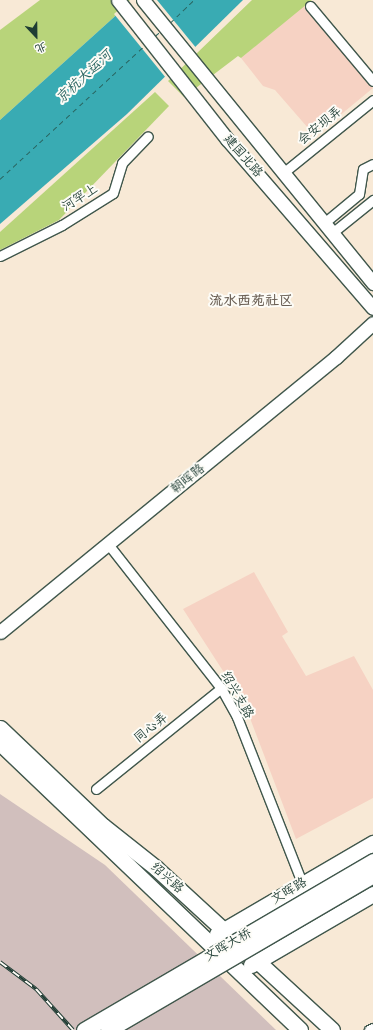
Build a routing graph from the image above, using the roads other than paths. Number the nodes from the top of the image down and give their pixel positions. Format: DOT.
graph roads {
  1 [pos="118,0"];
  2 [pos="143,0"];
  3 [pos="310,6"];
  4 [pos="373,81"];
  5 [pos="373,100"];
  6 [pos="148,136"];
  7 [pos="373,164"];
  8 [pos="283,173"];
  9 [pos="373,200"];
  10 [pos="328,228"];
  11 [pos="0,256"];
  12 [pos="373,283"];
  13 [pos="373,308"];
  14 [pos="373,323"];
  15 [pos="108,544"];
  16 [pos="0,632"];
  17 [pos="221,688"];
  18 [pos="0,728"];
  19 [pos="0,743"];
  20 [pos="96,789"];
  21 [pos="373,842"];
  22 [pos="373,861"];
  23 [pos="373,875"];
  24 [pos="302,883"];
  25 [pos="373,894"];
  26 [pos="225,930"];
  27 [pos="206,940"];
  28 [pos="257,961"];
  29 [pos="240,972"];
  30 [pos="373,1028"];
  31 [pos="84,1030"];
  32 [pos="108,1030"];
  33 [pos="300,1030"];
  34 [pos="332,1030"];
  35 [pos="369,1030"];
  1 -- 13 [label="main road, 建国北路"];
  2 -- 8 [label="main road, 建国北路"];
  3 -- 4 [label="street"];
  5 -- 8 [label="street, 会安坝弄"];
  6 -- 11 [label="street, 河罕上"];
  7 -- 10 [label="street"];
  8 -- 10 [label="main road, 建国北路"];
  9 -- 10 [label="street"];
  10 -- 12 [label="main road, 建国北路"];
  14 -- 15 [label="main road, 朝晖路"];
  15 -- 16 [label="main road, 朝晖路"];
  15 -- 17 [label="street, 绍兴支路"];
  17 -- 20 [label="street, 同心弄"];
  17 -- 24 [label="street, 绍兴支路"];
  18 -- 26 [label="main road, 绍兴路"];
  19 -- 27 [label="main road, 绍兴路"];
  21 -- 24 [label="main road, 文晖路"];
  22 -- 31 [label="main road, 文晖大桥, bridge"];
  23 -- 32 [label="main road, 文晖大桥, bridge"];
  24 -- 26 [label="main road, 文晖路"];
  25 -- 28 [label="main road"];
  26 -- 27 [label="main road, 文晖路"];
  26 -- 28 [label="main road, 绍兴路"];
  27 -- 29 [label="main road, 绍兴路"];
  28 -- 29 [label="main road"];
  28 -- 34 [label="main road, 绍兴路"];
  29 -- 33 [label="main road, 绍兴路"];
  30 -- 35 [label="street"];
}
